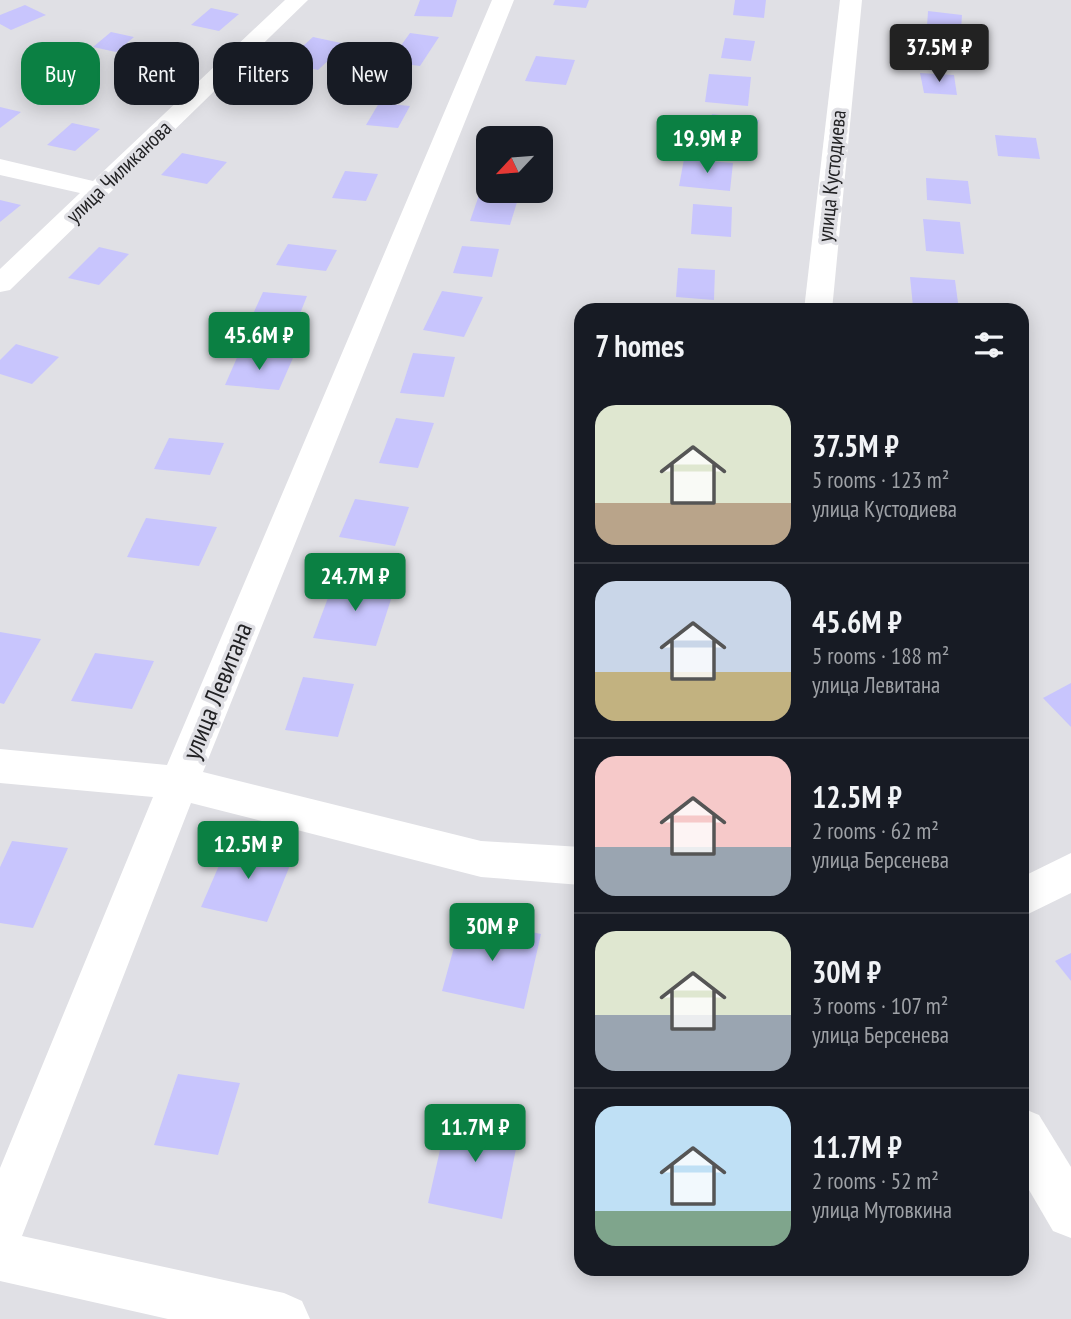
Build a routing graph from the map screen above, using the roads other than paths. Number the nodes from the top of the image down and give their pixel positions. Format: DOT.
graph roads {
  1 [pos="298,0"];
  2 [pos="503,0"];
  3 [pos="851,0"];
  4 [pos="0,167"];
  5 [pos="100,190"];
  6 [pos="0,284"];
  7 [pos="819,303"];
  8 [pos="0,766"];
  9 [pos="179,783"];
  10 [pos="574,866"];
  11 [pos="1071,872"];
  12 [pos="1029,894"];
  13 [pos="1029,1144"];
  14 [pos="1071,1213"];
  15 [pos="0,1229"];
  16 [pos="0,1255"];
  17 [pos="284,1319"];
  1 -- 5 [label="street, улица Чиликанова"];
  2 -- 9 [label="street, улица Левитана"];
  3 -- 7 [label="street, улица Кустодиева"];
  4 -- 5 [label="street"];
  5 -- 6 [label="street, улица Чиликанова"];
  8 -- 9 [label="street"];
  9 -- 10 [label="street"];
  9 -- 15 [label="street, улица Левитана"];
  11 -- 12 [label="street"];
  13 -- 14 [label="street"];
  16 -- 17 [label="street"];
}
